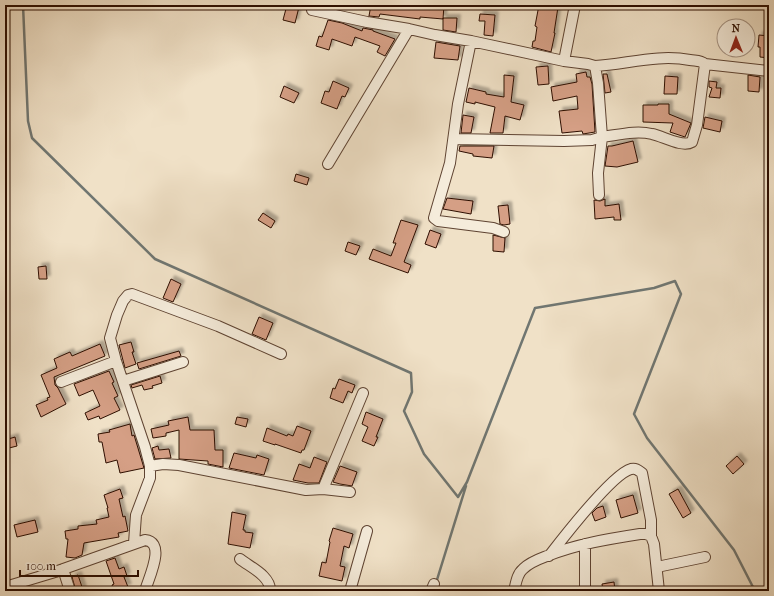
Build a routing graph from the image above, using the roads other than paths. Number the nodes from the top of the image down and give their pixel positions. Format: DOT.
graph roads {
  1 [pos="575,5"];
  2 [pos="312,10"];
  3 [pos="408,28"];
  4 [pos="471,41"];
  5 [pos="564,61"];
  6 [pos="704,64"];
  7 [pos="594,66"];
  8 [pos="769,70"];
  9 [pos="602,138"];
  10 [pos="454,139"];
  11 [pos="328,164"];
  12 [pos="599,195"];
  13 [pos="504,232"];
  14 [pos="281,354"];
  15 [pos="116,361"];
  16 [pos="183,362"];
  17 [pos="123,381"];
  18 [pos="61,382"];
  19 [pos="363,393"];
  20 [pos="150,466"];
  21 [pos="323,489"];
  22 [pos="350,492"];
  23 [pos="367,530"];
  24 [pos="651,536"];
  25 [pos="134,543"];
  26 [pos="585,544"];
  27 [pos="548,556"];
  28 [pos="705,557"];
  29 [pos="240,560"];
  30 [pos="657,567"];
  31 [pos="63,569"];
  32 [pos="5,586"];
  33 [pos="70,591"];
  34 [pos="145,591"];
  35 [pos="270,591"];
  36 [pos="350,591"];
  37 [pos="514,591"];
  38 [pos="585,591"];
  39 [pos="659,591"];
  1 -- 5 [label="street"];
  2 -- 3 [label="street"];
  3 -- 4 [label="street"];
  3 -- 11 [label="street"];
  4 -- 5 [label="street"];
  4 -- 10 [label="street"];
  5 -- 7 [label="street"];
  6 -- 7 [label="street"];
  6 -- 8 [label="street"];
  6 -- 9 [label="street"];
  7 -- 9 [label="street"];
  9 -- 10 [label="street"];
  9 -- 12 [label="street"];
  10 -- 13 [label="street"];
  14 -- 15 [label="street"];
  15 -- 17 [label="street"];
  15 -- 18 [label="street"];
  16 -- 17 [label="street"];
  17 -- 20 [label="street"];
  19 -- 21 [label="street"];
  20 -- 21 [label="street"];
  20 -- 25 [label="street"];
  21 -- 22 [label="street"];
  23 -- 36 [label="street"];
  24 -- 26 [label="street"];
  24 -- 27 [label="street"];
  24 -- 30 [label="street"];
  25 -- 31 [label="street"];
  25 -- 34 [label="street"];
  26 -- 27 [label="street"];
  26 -- 38 [label="street"];
  27 -- 37 [label="street"];
  28 -- 30 [label="street"];
  29 -- 35 [label="street"];
  30 -- 39 [label="street"];
  31 -- 32 [label="street"];
  31 -- 33 [label="street"];
}
